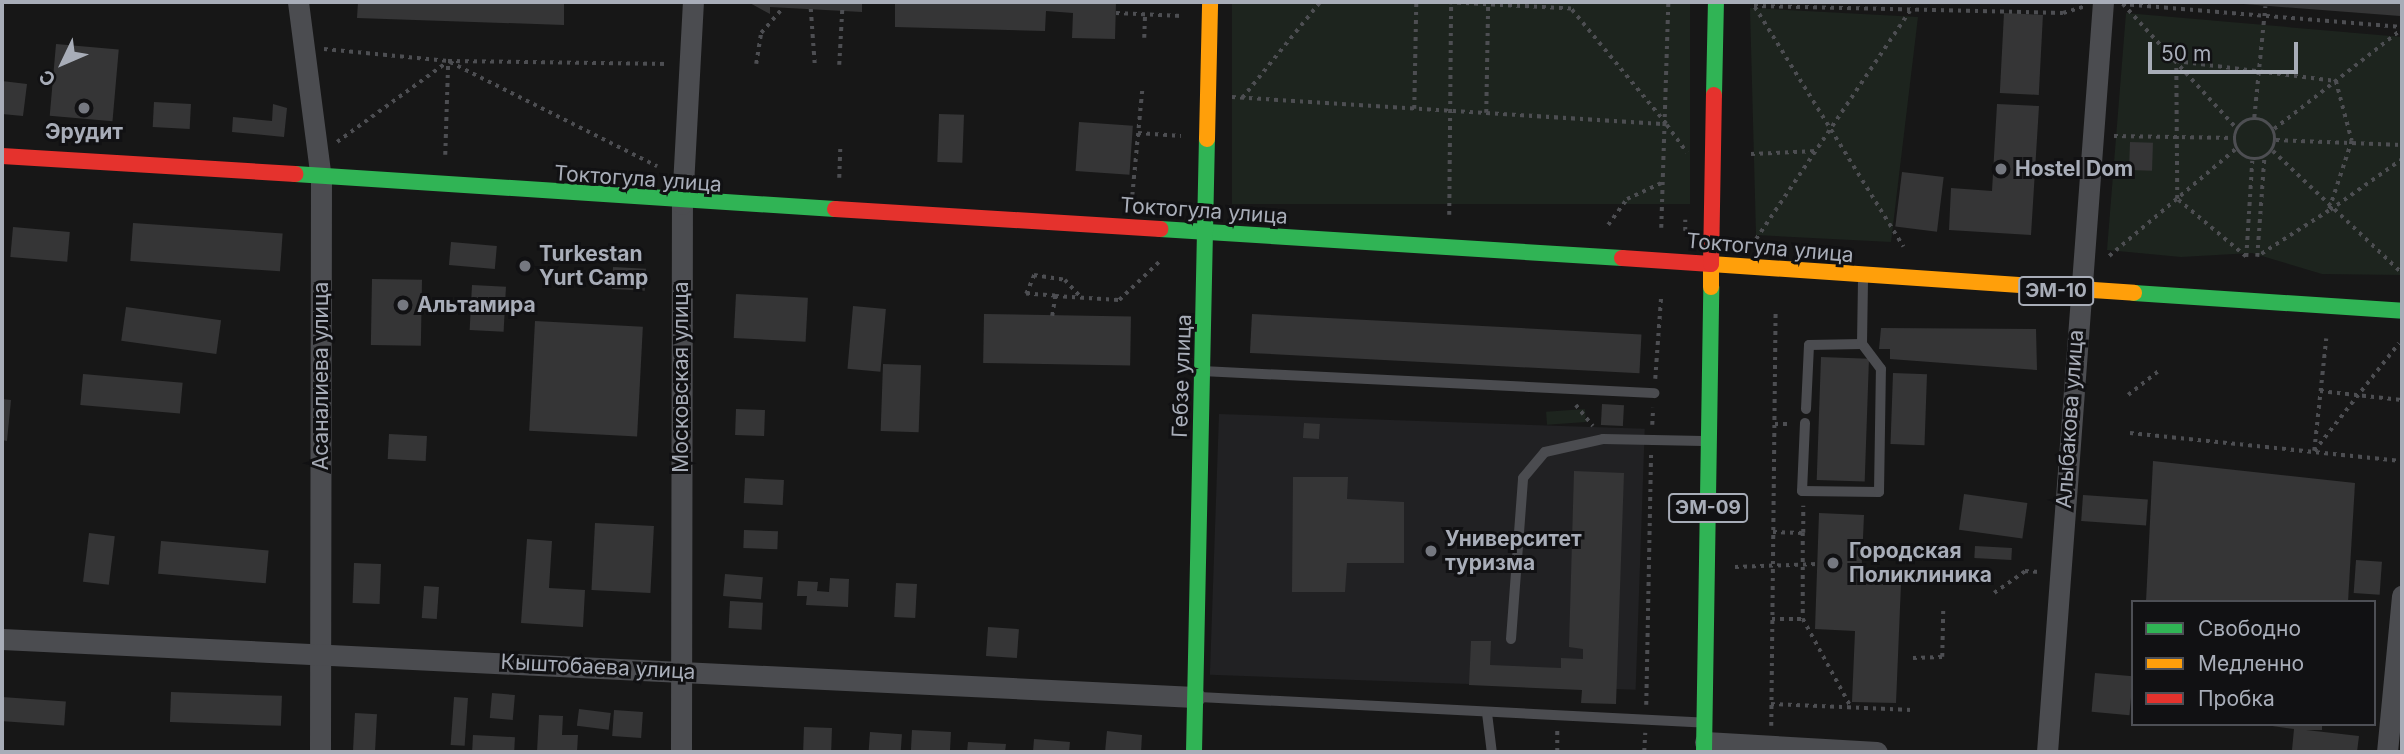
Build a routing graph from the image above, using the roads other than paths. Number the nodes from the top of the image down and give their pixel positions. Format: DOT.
graph roads {
  1 [pos="298,2"];
  2 [pos="693,2"];
  3 [pos="1210,2"];
  4 [pos="1716,2"];
  5 [pos="2110,3"];
  6 [pos="2,156"];
  7 [pos="321,178"];
  8 [pos="682,204"];
  9 [pos="1208,232"];
  10 [pos="1711,264"];
  11 [pos="1863,278"];
  12 [pos="2079,292"];
  13 [pos="2402,311"];
  14 [pos="1862,344"];
  15 [pos="1202,371"];
  16 [pos="1654,393"];
  17 [pos="1806,409"];
  18 [pos="1805,423"];
  19 [pos="1709,442"];
  20 [pos="2402,596"];
  21 [pos="2,639"];
  22 [pos="1511,639"];
  23 [pos="321,652"];
  24 [pos="680,672"];
  25 [pos="1195,696"];
  26 [pos="1487,713"];
  27 [pos="1705,739"];
  28 [pos="320,752"];
  29 [pos="681,752"];
  30 [pos="1194,752"];
  31 [pos="1492,752"];
  32 [pos="1877,752"];
  33 [pos="2046,752"];
  34 [pos="2387,752"];
  1 -- 7 [label="street, Асаналиева улица"];
  2 -- 8 [label="street, Московская улица"];
  3 -- 9 [label="main road, Гебзе улица"];
  4 -- 10 [label="main road"];
  5 -- 12 [label="street, Алыбакова улица"];
  6 -- 7 [label="main road, Токтогула улица"];
  7 -- 8 [label="main road, Токтогула улица"];
  7 -- 23 [label="street, Асаналиева улица"];
  8 -- 9 [label="main road, Токтогула улица"];
  8 -- 24 [label="street, Московская улица"];
  9 -- 10 [label="main road, Токтогула улица"];
  9 -- 15 [label="main road, Гебзе улица"];
  10 -- 11 [label="main road, Токтогула улица / ЭМ-10"];
  10 -- 19 [label="main road, ЭМ-09"];
  11 -- 12 [label="main road, Токтогула улица / ЭМ-10"];
  11 -- 14 [label="lane"];
  12 -- 13 [label="main road, Токтогула улица / ЭМ-10"];
  12 -- 33 [label="street, Алыбакова улица"];
  14 -- 17 [label="lane"];
  14 -- 18 [label="lane"];
  15 -- 16 [label="lane"];
  15 -- 25 [label="main road, Гебзе улица"];
  19 -- 22 [label="lane"];
  19 -- 27 [label="main road, ЭМ-09"];
  20 -- 34 [label="street"];
  21 -- 23 [label="street, Кыштобаева улица"];
  23 -- 24 [label="street, Кыштобаева улица"];
  23 -- 28 [label="street, Асаналиева улица"];
  24 -- 25 [label="street, Кыштобаева улица"];
  24 -- 29 [label="street, Московская улица"];
  25 -- 26 [label="lane"];
  25 -- 30 [label="main road, Гебзе улица"];
  26 -- 27 [label="lane"];
  26 -- 31 [label="lane"];
  27 -- 32 [label="street"];
}
